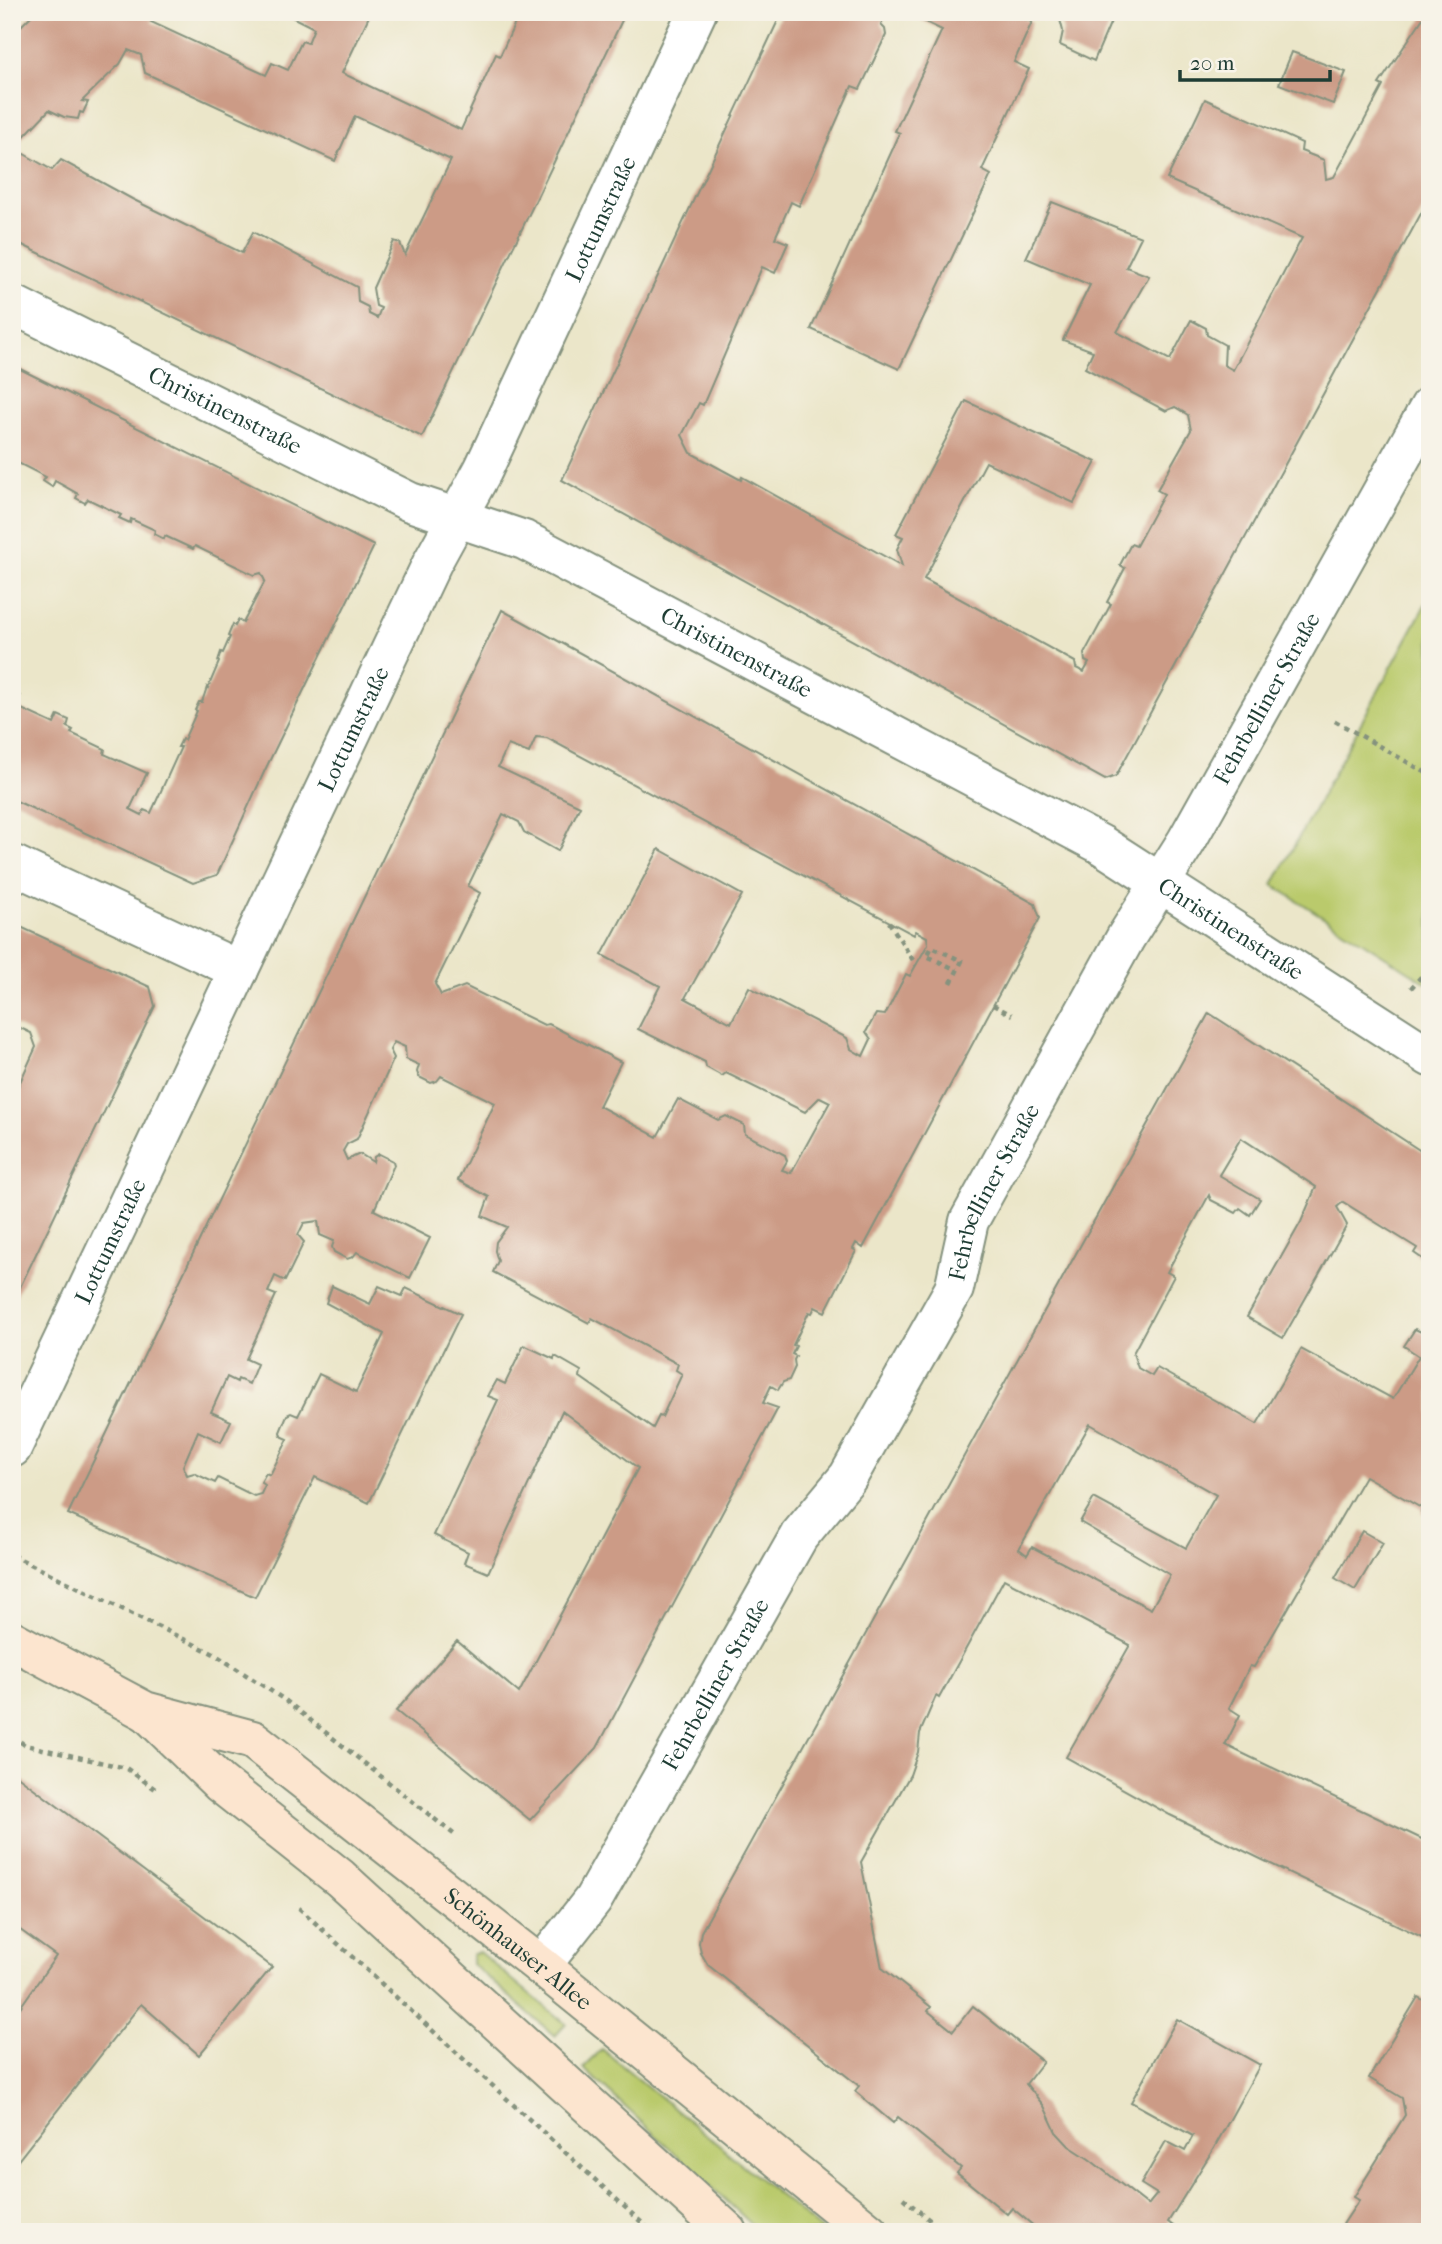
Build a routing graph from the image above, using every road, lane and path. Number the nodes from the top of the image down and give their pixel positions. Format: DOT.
graph roads {
  1 [pos="697,12"];
  2 [pos="12,304"];
  3 [pos="1430,406"];
  4 [pos="457,517"];
  5 [pos="1335,721"];
  6 [pos="1430,775"];
  7 [pos="12,864"];
  8 [pos="1160,883"];
  9 [pos="889,922"];
  10 [pos="916,965"];
  11 [pos="1430,967"];
  12 [pos="239,970"];
  13 [pos="957,970"];
  14 [pos="951,984"];
  15 [pos="1411,988"];
  16 [pos="993,1005"];
  17 [pos="1012,1015"];
  18 [pos="1430,1057"];
  19 [pos="12,1448"];
  20 [pos="12,1640"];
  21 [pos="145,1710"];
  22 [pos="12,1736"];
  23 [pos="126,1768"];
  24 [pos="355,1959"];
  25 [pos="541,1966"];
  26 [pos="652,2232"];
  27 [pos="728,2232"];
  28 [pos="869,2232"];
  1 -- 4 [label="street, Lottumstraße"];
  2 -- 4 [label="street, Christinenstraße"];
  3 -- 8 [label="street, Fehrbelliner Straße"];
  4 -- 8 [label="street, Christinenstraße"];
  4 -- 12 [label="street, Lottumstraße"];
  5 -- 6 [label="path"];
  7 -- 12 [label="street"];
  8 -- 18 [label="street, Christinenstraße"];
  8 -- 25 [label="street, Fehrbelliner Straße"];
  9 -- 10 [label="path"];
  11 -- 15 [label="path"];
  12 -- 19 [label="street, Lottumstraße"];
  13 -- 13 [label="path"];
  13 -- 14 [label="path"];
  16 -- 17 [label="path"];
  20 -- 21 [label="main road, Schönhauser Allee"];
  21 -- 25 [label="main road, Schönhauser Allee"];
  21 -- 27 [label="main road, Schönhauser Allee"];
  22 -- 23 [label="path"];
  24 -- 26 [label="path"];
  25 -- 28 [label="main road, Schönhauser Allee"];
}
